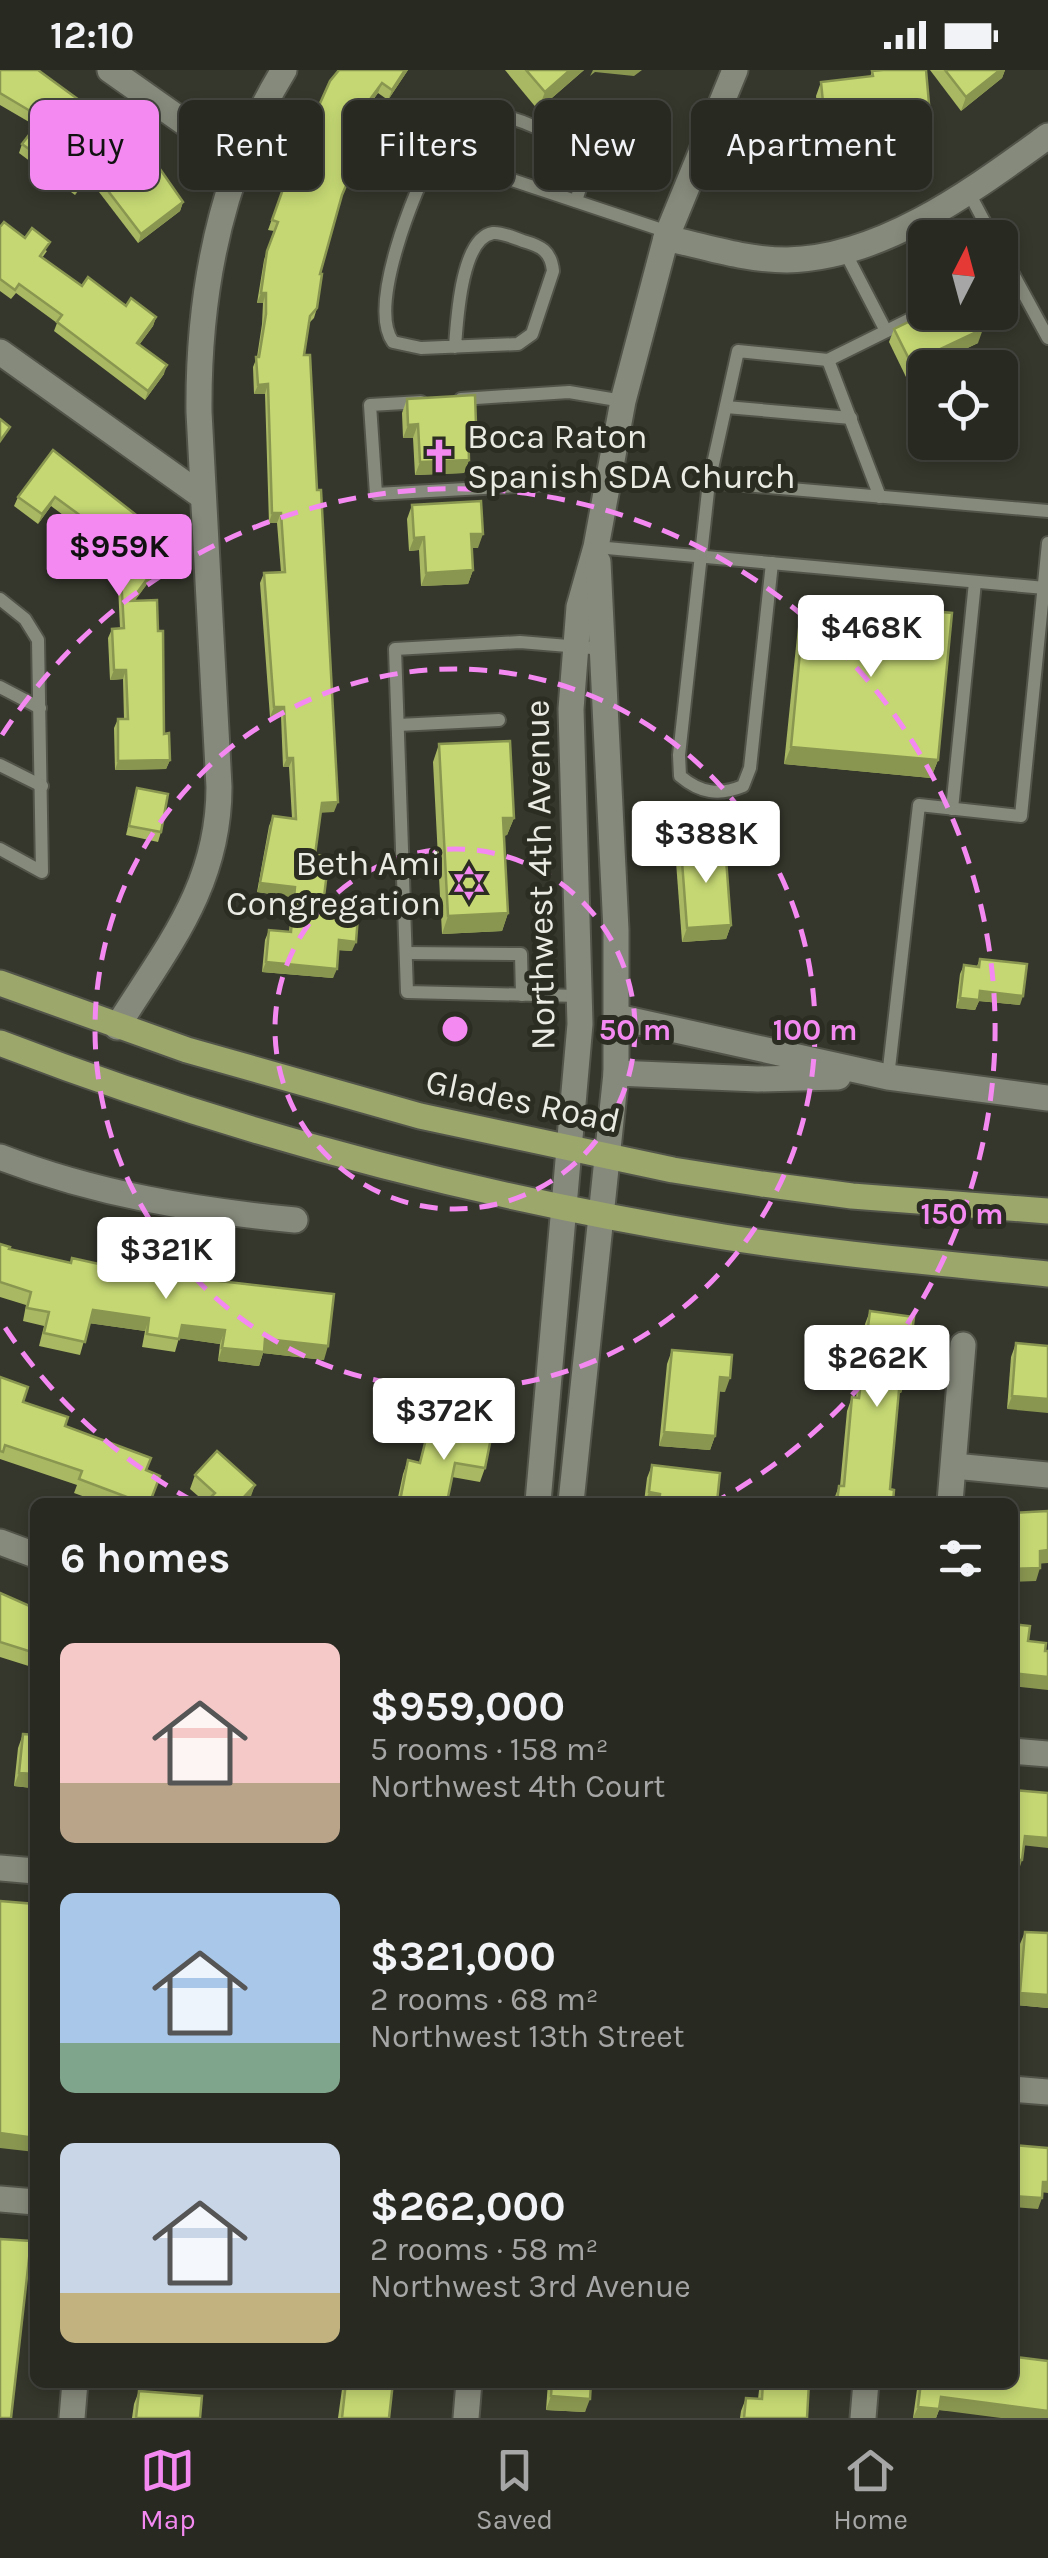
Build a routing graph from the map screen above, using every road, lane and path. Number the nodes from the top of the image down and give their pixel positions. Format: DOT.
graph roads {
  1 [pos="110,70"];
  2 [pos="284,70"];
  3 [pos="735,70"];
  4 [pos="269,100"];
  5 [pos="179,119"];
  6 [pos="514,121"];
  7 [pos="1048,136"];
  8 [pos="514,181"];
  9 [pos="231,190"];
  10 [pos="417,190"];
  11 [pos="967,190"];
  12 [pos="576,202"];
  13 [pos="931,220"];
  14 [pos="983,220"];
  15 [pos="908,232"];
  16 [pos="667,235"];
  17 [pos="845,252"];
  18 [pos="1018,283"];
  19 [pos="908,320"];
  20 [pos="886,331"];
  21 [pos="1048,338"];
  22 [pos="455,346"];
  23 [pos="0,352"];
  24 [pos="828,360"];
  25 [pos="450,400"];
  26 [pos="430,401"];
  27 [pos="623,401"];
  28 [pos="726,407"];
  29 [pos="851,418"];
  30 [pos="608,481"];
  31 [pos="710,482"];
  32 [pos="202,496"];
  33 [pos="880,497"];
  34 [pos="1048,511"];
  35 [pos="1048,543"];
  36 [pos="596,546"];
  37 [pos="700,556"];
  38 [pos="772,563"];
  39 [pos="975,582"];
  40 [pos="1044,588"];
  41 [pos="0,598"];
  42 [pos="574,646"];
  43 [pos="604,649"];
  44 [pos="0,687"];
  45 [pos="40,708"];
  46 [pos="499,720"];
  47 [pos="398,725"];
  48 [pos="0,765"];
  49 [pos="42,786"];
  50 [pos="952,809"];
  51 [pos="0,849"];
  52 [pos="406,954"];
  53 [pos="0,982"];
  54 [pos="522,994"];
  55 [pos="579,996"];
  56 [pos="618,1018"];
  57 [pos="117,1027"];
  58 [pos="0,1043"];
  59 [pos="616,1073"];
  60 [pos="888,1077"];
  61 [pos="1048,1098"];
  62 [pos="571,1146"];
  63 [pos="608,1154"];
  64 [pos="0,1157"];
  65 [pos="565,1208"];
  66 [pos="1048,1211"];
  67 [pos="600,1214"];
  68 [pos="295,1220"];
  69 [pos="1048,1274"];
  70 [pos="963,1345"];
  71 [pos="954,1466"];
  72 [pos="1048,1475"];
  73 [pos="538,1498"];
  74 [pos="571,1498"];
  75 [pos="950,1498"];
  76 [pos="0,1542"];
  77 [pos="30,1553"];
  78 [pos="1018,1752"];
  79 [pos="1048,1754"];
  80 [pos="0,1868"];
  81 [pos="30,1871"];
  82 [pos="1018,2090"];
  83 [pos="1048,2092"];
  84 [pos="0,2199"];
  85 [pos="30,2202"];
  86 [pos="74,2388"];
  87 [pos="468,2388"];
  88 [pos="866,2388"];
  89 [pos="72,2418"];
  90 [pos="466,2418"];
  91 [pos="863,2418"];
  1 -- 5 [label="street"];
  2 -- 4 [label="street"];
  3 -- 16 [label="street, Northwest 4th Avenue"];
  6 -- 12 [label="lane"];
  7 -- 11 [label="street"];
  8 -- 12 [label="lane"];
  9 -- 32 [label="street"];
  10 -- 22 [label="lane"];
  11 -- 13 [label="street"];
  11 -- 14 [label="lane"];
  12 -- 16 [label="lane"];
  15 -- 17 [label="street"];
  16 -- 17 [label="street"];
  16 -- 27 [label="street, Northwest 4th Avenue"];
  17 -- 20 [label="lane"];
  18 -- 21 [label="lane"];
  19 -- 20 [label="lane"];
  20 -- 24 [label="lane"];
  22 -- 22 [label="lane"];
  23 -- 32 [label="street"];
  24 -- 28 [label="lane"];
  24 -- 29 [label="lane"];
  25 -- 27 [label="lane"];
  26 -- 30 [label="lane"];
  27 -- 30 [label="street, Northwest 4th Avenue"];
  28 -- 29 [label="lane"];
  28 -- 31 [label="lane"];
  29 -- 33 [label="lane"];
  30 -- 36 [label="street, Northwest 4th Avenue"];
  31 -- 33 [label="lane"];
  31 -- 37 [label="lane"];
  32 -- 57 [label="street"];
  33 -- 34 [label="lane"];
  35 -- 40 [label="lane"];
  36 -- 37 [label="lane"];
  36 -- 42 [label="street, Northwest 4th Avenue"];
  36 -- 43 [label="street, Northwest 4th Avenue"];
  37 -- 38 [label="lane"];
  37 -- 38 [label="lane"];
  38 -- 39 [label="lane"];
  39 -- 40 [label="lane"];
  39 -- 50 [label="lane"];
  40 -- 50 [label="lane"];
  41 -- 45 [label="lane"];
  42 -- 43 [label="lane"];
  42 -- 47 [label="lane"];
  42 -- 55 [label="street, Northwest 4th Avenue"];
  43 -- 56 [label="street, Northwest 4th Avenue"];
  44 -- 45 [label="lane"];
  45 -- 49 [label="lane"];
  46 -- 47 [label="lane"];
  47 -- 52 [label="lane"];
  48 -- 49 [label="lane"];
  49 -- 51 [label="lane"];
  50 -- 60 [label="lane"];
  52 -- 54 [label="lane"];
  52 -- 54 [label="lane"];
  53 -- 57 [label="main road, Glades Road"];
  54 -- 55 [label="lane"];
  55 -- 62 [label="street, Northwest 4th Avenue"];
  56 -- 59 [label="street, Northwest 4th Avenue"];
  56 -- 60 [label="street"];
  57 -- 62 [label="main road, Glades Road"];
  58 -- 65 [label="main road"];
  59 -- 60 [label="street"];
  59 -- 63 [label="street, Northwest 4th Avenue"];
  60 -- 61 [label="street"];
  62 -- 63 [label="main road, Glades Road"];
  62 -- 65 [label="street, Northwest 4th Avenue"];
  63 -- 66 [label="main road, Glades Road"];
  63 -- 67 [label="street, Northwest 4th Avenue"];
  64 -- 68 [label="street"];
  65 -- 67 [label="main road"];
  65 -- 73 [label="street, Northwest 4th Avenue"];
  67 -- 69 [label="main road"];
  67 -- 74 [label="street, Northwest 4th Avenue"];
  70 -- 71 [label="street"];
  71 -- 72 [label="street"];
  71 -- 75 [label="street"];
  76 -- 77 [label="street"];
  78 -- 79 [label="street"];
  80 -- 81 [label="street"];
  82 -- 83 [label="street"];
  84 -- 85 [label="street"];
  86 -- 89 [label="street"];
  87 -- 90 [label="street"];
  88 -- 91 [label="street"];
}
